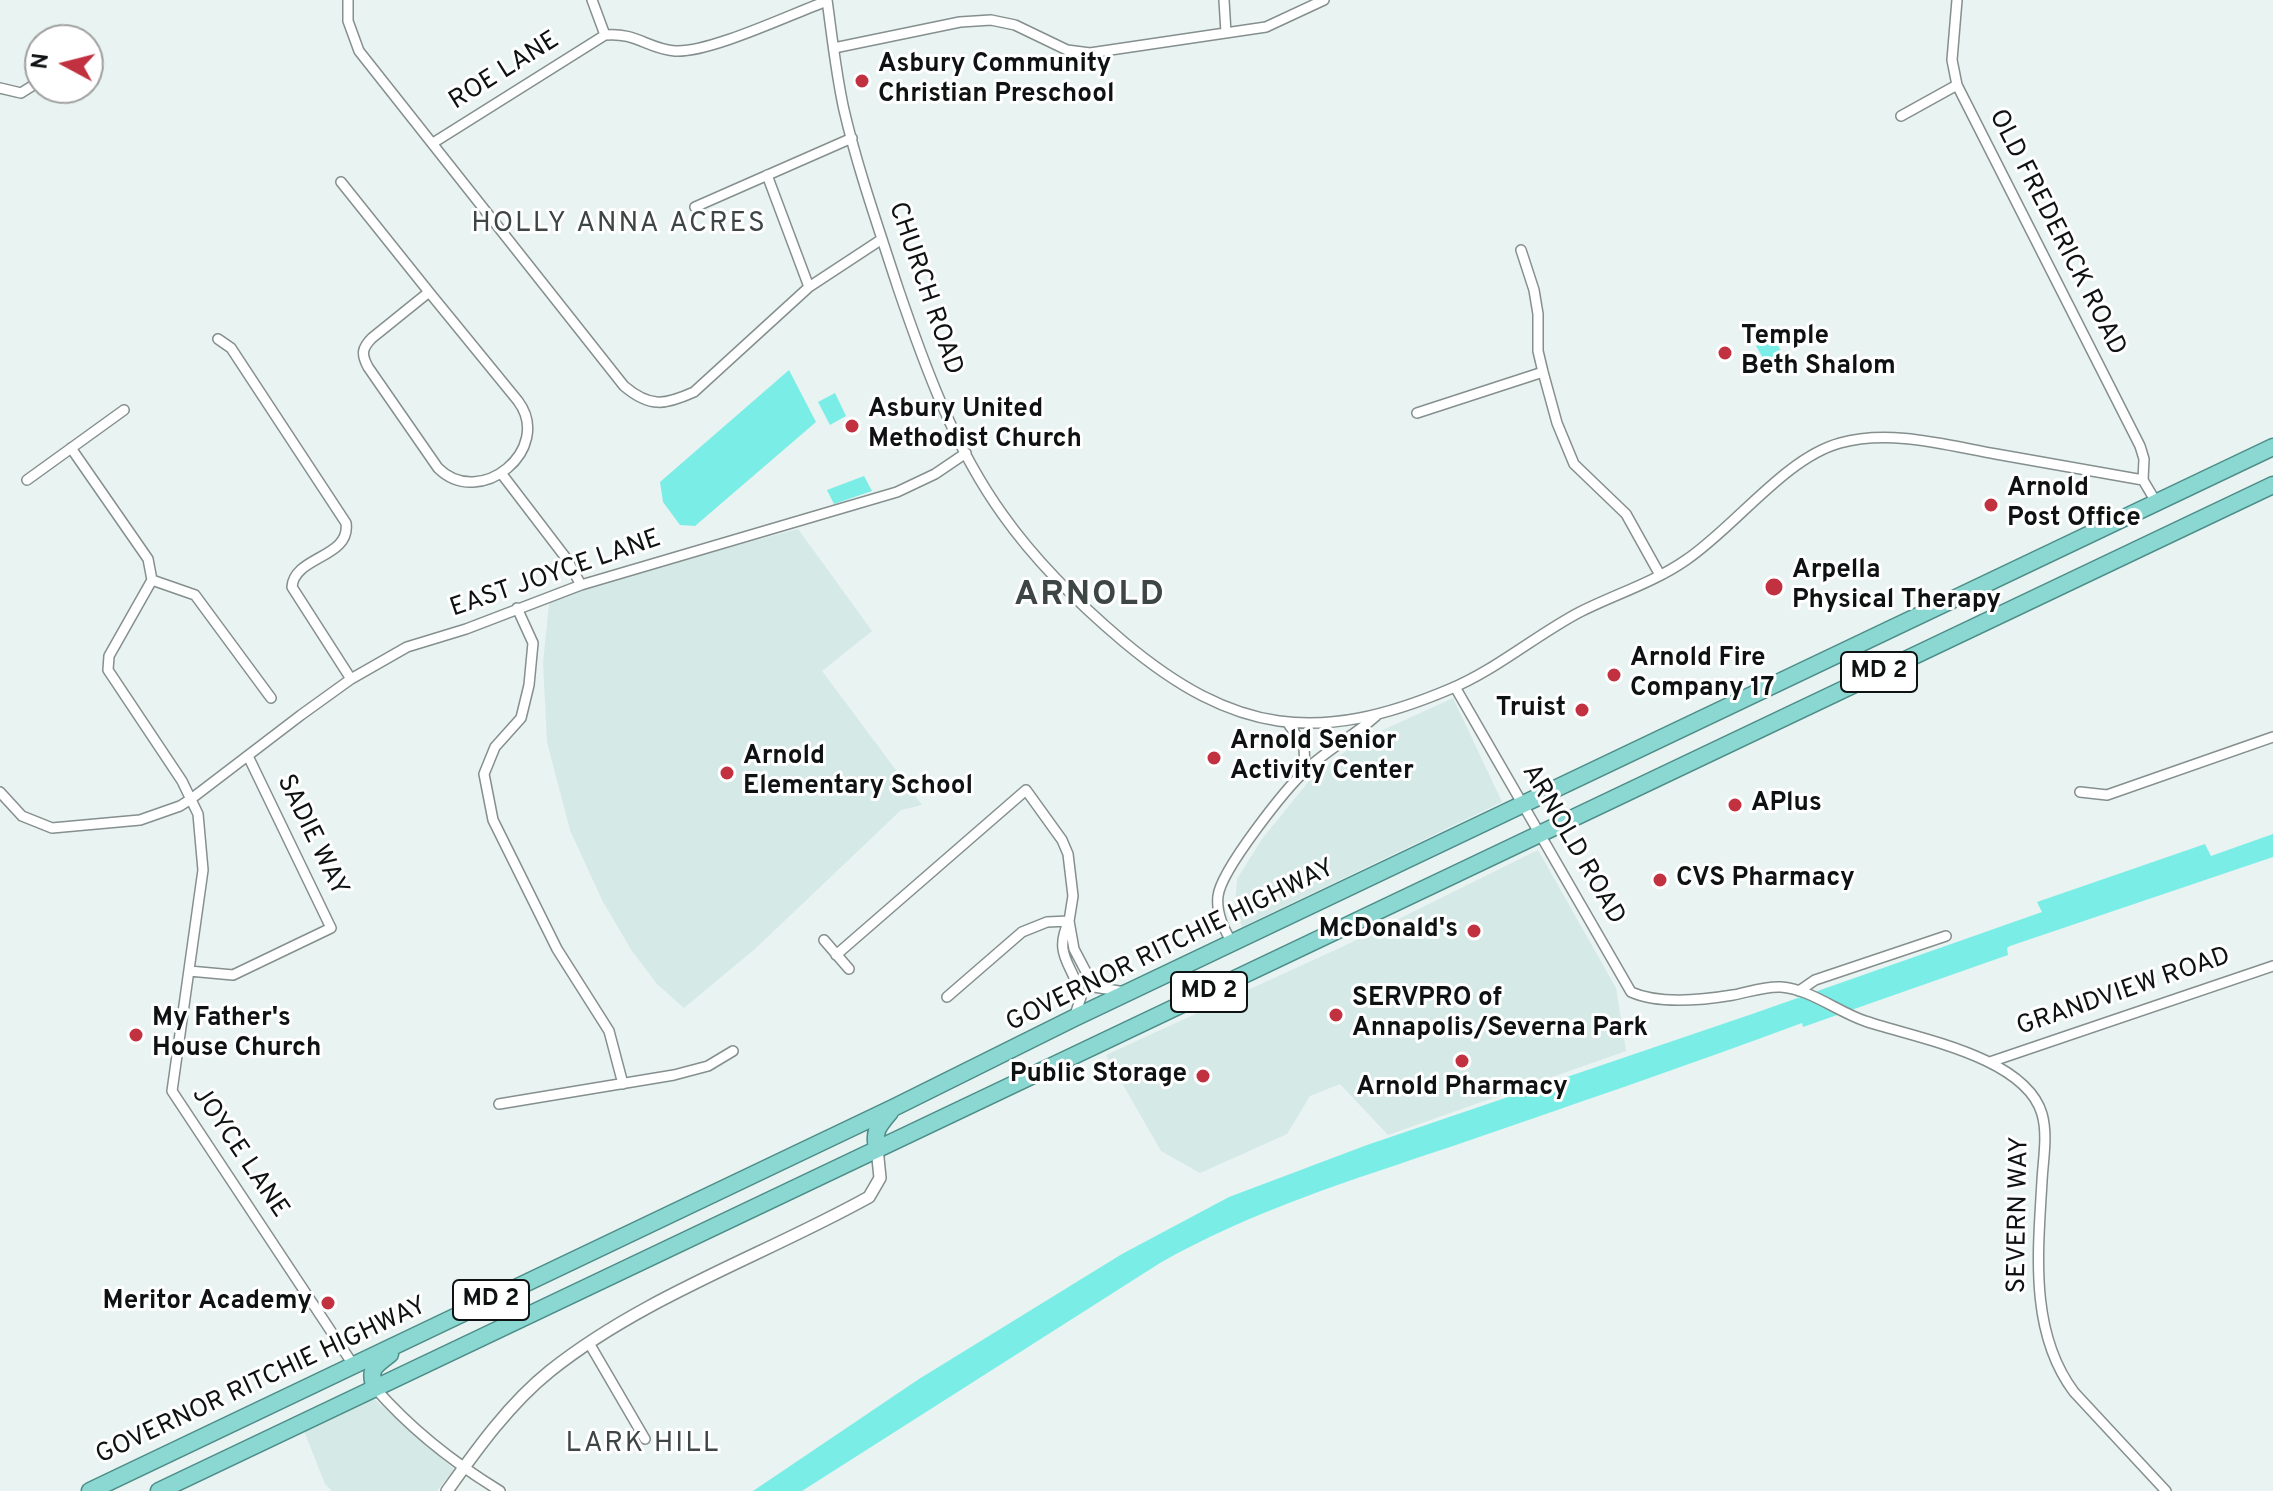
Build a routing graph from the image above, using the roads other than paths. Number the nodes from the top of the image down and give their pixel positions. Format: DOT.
graph roads {
  1 [pos="348,0"];
  2 [pos="592,0"];
  3 [pos="827,0"];
  4 [pos="1224,0"];
  5 [pos="1324,0"];
  6 [pos="1957,0"];
  7 [pos="1226,33"];
  8 [pos="605,35"];
  9 [pos="834,48"];
  10 [pos="1957,85"];
  11 [pos="0,88"];
  12 [pos="24,91"];
  13 [pos="1901,116"];
  14 [pos="852,138"];
  15 [pos="433,143"];
  16 [pos="767,175"];
  17 [pos="341,182"];
  18 [pos="695,207"];
  19 [pos="882,239"];
  20 [pos="1521,250"];
  21 [pos="809,287"];
  22 [pos="429,292"];
  23 [pos="218,339"];
  24 [pos="1543,372"];
  25 [pos="124,410"];
  26 [pos="1417,413"];
  27 [pos="2273,447"];
  28 [pos="71,448"];
  29 [pos="966,453"];
  30 [pos="501,473"];
  31 [pos="27,480"];
  32 [pos="2143,480"];
  33 [pos="2273,485"];
  34 [pos="2156,502"];
  35 [pos="1660,575"];
  36 [pos="152,580"];
  37 [pos="581,585"];
  38 [pos="517,608"];
  39 [pos="351,679"];
  40 [pos="1455,687"];
  41 [pos="271,698"];
  42 [pos="1376,716"];
  43 [pos="1287,722"];
  44 [pos="2273,737"];
  45 [pos="248,756"];
  46 [pos="1305,771"];
  47 [pos="0,792"];
  48 [pos="2080,792"];
  49 [pos="191,799"];
  50 [pos="1523,806"];
  51 [pos="1540,834"];
  52 [pos="1069,921"];
  53 [pos="1946,936"];
  54 [pos="824,940"];
  55 [pos="1232,943"];
  56 [pos="836,955"];
  57 [pos="2273,966"];
  58 [pos="849,969"];
  59 [pos="189,971"];
  60 [pos="1799,991"];
  61 [pos="1129,992"];
  62 [pos="947,997"];
  63 [pos="1669,999"];
  64 [pos="1074,1018"];
  65 [pos="733,1051"];
  66 [pos="1990,1062"];
  67 [pos="623,1084"];
  68 [pos="499,1104"];
  69 [pos="893,1108"];
  70 [pos="877,1148"];
  71 [pos="410,1338"];
  72 [pos="589,1343"];
  73 [pos="354,1366"];
  74 [pos="375,1388"];
  75 [pos="293,1427"];
  76 [pos="645,1439"];
  77 [pos="463,1469"];
  78 [pos="90,1491"];
  79 [pos="159,1491"];
  80 [pos="447,1491"];
  81 [pos="500,1491"];
  82 [pos="2166,1491"];
  1 -- 15 [label="street"];
  2 -- 8 [label="street"];
  3 -- 8 [label="street"];
  3 -- 9 [label="street, CHURCH ROAD"];
  4 -- 7 [label="street"];
  5 -- 7 [label="street"];
  6 -- 10 [label="street, OLD FREDERICK ROAD"];
  7 -- 9 [label="street"];
  8 -- 15 [label="street, ROE LANE"];
  9 -- 14 [label="street, CHURCH ROAD"];
  10 -- 13 [label="street"];
  10 -- 32 [label="street, OLD FREDERICK ROAD"];
  11 -- 12 [label="street"];
  14 -- 16 [label="street"];
  14 -- 19 [label="street, CHURCH ROAD"];
  15 -- 21 [label="street"];
  16 -- 18 [label="street"];
  16 -- 21 [label="street"];
  17 -- 22 [label="street"];
  19 -- 21 [label="street"];
  19 -- 29 [label="street, CHURCH ROAD"];
  20 -- 24 [label="street"];
  22 -- 30 [label="street"];
  22 -- 30 [label="street"];
  23 -- 39 [label="street"];
  24 -- 26 [label="street"];
  24 -- 35 [label="street"];
  25 -- 28 [label="street"];
  27 -- 34 [label="highway, GOVERNOR RITCHIE HIGHWAY / MD 2"];
  28 -- 31 [label="street"];
  28 -- 36 [label="street"];
  29 -- 37 [label="street, EAST JOYCE LANE"];
  29 -- 43 [label="street, CHURCH ROAD"];
  30 -- 37 [label="street"];
  32 -- 34 [label="street"];
  32 -- 35 [label="street"];
  33 -- 51 [label="highway, GOVERNOR RITCHIE HIGHWAY / MD 2"];
  34 -- 50 [label="highway, GOVERNOR RITCHIE HIGHWAY / MD 2"];
  35 -- 40 [label="street"];
  36 -- 41 [label="street"];
  36 -- 49 [label="street, JOYCE LANE"];
  37 -- 38 [label="street, EAST JOYCE LANE"];
  38 -- 39 [label="street, EAST JOYCE LANE"];
  38 -- 67 [label="street"];
  39 -- 45 [label="street, EAST JOYCE LANE"];
  40 -- 42 [label="street"];
  40 -- 50 [label="street, ARNOLD ROAD"];
  42 -- 43 [label="street, CHURCH ROAD"];
  42 -- 46 [label="street"];
  43 -- 46 [label="street"];
  44 -- 48 [label="street"];
  45 -- 49 [label="street, EAST JOYCE LANE"];
  45 -- 59 [label="street, SADIE WAY"];
  46 -- 55 [label="street"];
  47 -- 49 [label="street, EAST JOYCE LANE"];
  49 -- 59 [label="street, JOYCE LANE"];
  50 -- 51 [label="street, ARNOLD ROAD"];
  50 -- 55 [label="highway, GOVERNOR RITCHIE HIGHWAY / MD 2"];
  51 -- 63 [label="street, ARNOLD ROAD"];
  51 -- 70 [label="highway, GOVERNOR RITCHIE HIGHWAY / MD 2"];
  52 -- 56 [label="street"];
  52 -- 61 [label="street"];
  52 -- 62 [label="street"];
  52 -- 64 [label="street"];
  53 -- 60 [label="street"];
  54 -- 56 [label="street"];
  55 -- 61 [label="highway, GOVERNOR RITCHIE HIGHWAY / MD 2"];
  56 -- 58 [label="street"];
  57 -- 66 [label="street, GRANDVIEW ROAD"];
  59 -- 73 [label="street, JOYCE LANE"];
  60 -- 63 [label="street, SEVERN WAY"];
  60 -- 66 [label="street, SEVERN WAY"];
  61 -- 64 [label="highway, GOVERNOR RITCHIE HIGHWAY / MD 2"];
  64 -- 69 [label="highway, GOVERNOR RITCHIE HIGHWAY / MD 2"];
  65 -- 67 [label="street"];
  66 -- 82 [label="street, SEVERN WAY"];
  67 -- 68 [label="street"];
  69 -- 70 [label="highway"];
  69 -- 71 [label="highway, GOVERNOR RITCHIE HIGHWAY / MD 2"];
  70 -- 72 [label="street"];
  70 -- 74 [label="highway, GOVERNOR RITCHIE HIGHWAY / MD 2"];
  71 -- 73 [label="highway, GOVERNOR RITCHIE HIGHWAY / MD 2"];
  71 -- 74 [label="highway"];
  72 -- 76 [label="street"];
  72 -- 77 [label="street"];
  73 -- 75 [label="highway"];
  73 -- 78 [label="highway, GOVERNOR RITCHIE HIGHWAY / MD 2"];
  74 -- 75 [label="highway, GOVERNOR RITCHIE HIGHWAY / MD 2"];
  74 -- 77 [label="street"];
  75 -- 79 [label="highway, GOVERNOR RITCHIE HIGHWAY / MD 2"];
  77 -- 80 [label="street"];
  77 -- 81 [label="street"];
}
